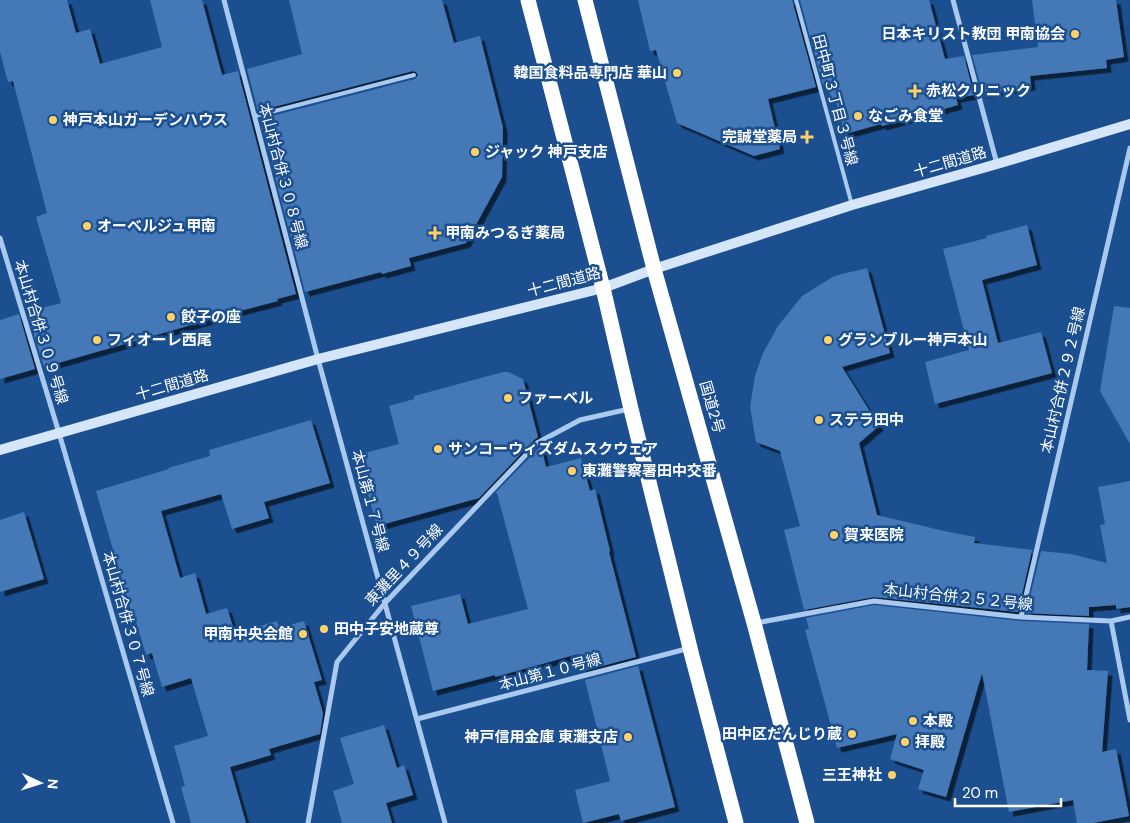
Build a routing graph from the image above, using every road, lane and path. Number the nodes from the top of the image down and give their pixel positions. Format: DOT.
graph roads {
  1 [pos="224,0"];
  2 [pos="528,0"];
  3 [pos="585,0"];
  4 [pos="796,0"];
  5 [pos="953,0"];
  6 [pos="414,76"];
  7 [pos="254,116"];
  8 [pos="1130,124"];
  9 [pos="1130,148"];
  10 [pos="997,164"];
  11 [pos="852,205"];
  12 [pos="0,238"];
  13 [pos="654,269"];
  14 [pos="603,288"];
  15 [pos="318,359"];
  16 [pos="631,409"];
  17 [pos="59,433"];
  18 [pos="0,450"];
  19 [pos="385,603"];
  20 [pos="1021,617"];
  21 [pos="1130,617"];
  22 [pos="1111,621"];
  23 [pos="754,623"];
  24 [pos="690,648"];
  25 [pos="416,719"];
  26 [pos="1130,720"];
  27 [pos="173,823"];
  28 [pos="308,823"];
  29 [pos="445,823"];
  30 [pos="736,823"];
  31 [pos="807,823"];
  1 -- 7 [label="street, 本山村合併３０８号線"];
  2 -- 14 [label="highway"];
  3 -- 13 [label="highway, 国道2号"];
  4 -- 11 [label="lane, 田中町３丁目３号線"];
  5 -- 10 [label="street"];
  6 -- 7 [label="lane"];
  7 -- 15 [label="street, 本山村合併３０８号線"];
  8 -- 10 [label="street, 十二間道路"];
  9 -- 20 [label="street, 本山村合併２９２号線"];
  10 -- 11 [label="street, 十二間道路"];
  11 -- 13 [label="street, 十二間道路"];
  12 -- 17 [label="street, 本山村合併３０９号線"];
  13 -- 14 [label="street, 十二間道路"];
  13 -- 23 [label="highway, 国道2号"];
  14 -- 15 [label="street, 十二間道路"];
  14 -- 16 [label="highway"];
  15 -- 17 [label="street, 十二間道路"];
  15 -- 19 [label="street, 本山第１７号線"];
  16 -- 19 [label="street, 東灘里４９号線"];
  16 -- 24 [label="highway"];
  17 -- 18 [label="street, 十二間道路"];
  17 -- 27 [label="street, 本山村合併３０７号線"];
  19 -- 25 [label="street, 本山第１７号線"];
  19 -- 28 [label="street, 東灘里４９号線"];
  20 -- 22 [label="street, 本山村合併２５２号線"];
  20 -- 23 [label="street, 本山村合併２５２号線"];
  21 -- 22 [label="street, 本山村合併２５２号線"];
  22 -- 26 [label="street"];
  23 -- 31 [label="highway, 国道2号"];
  24 -- 25 [label="street, 本山第１０号線"];
  24 -- 30 [label="highway"];
  25 -- 29 [label="street, 本山第１７号線"];
}
